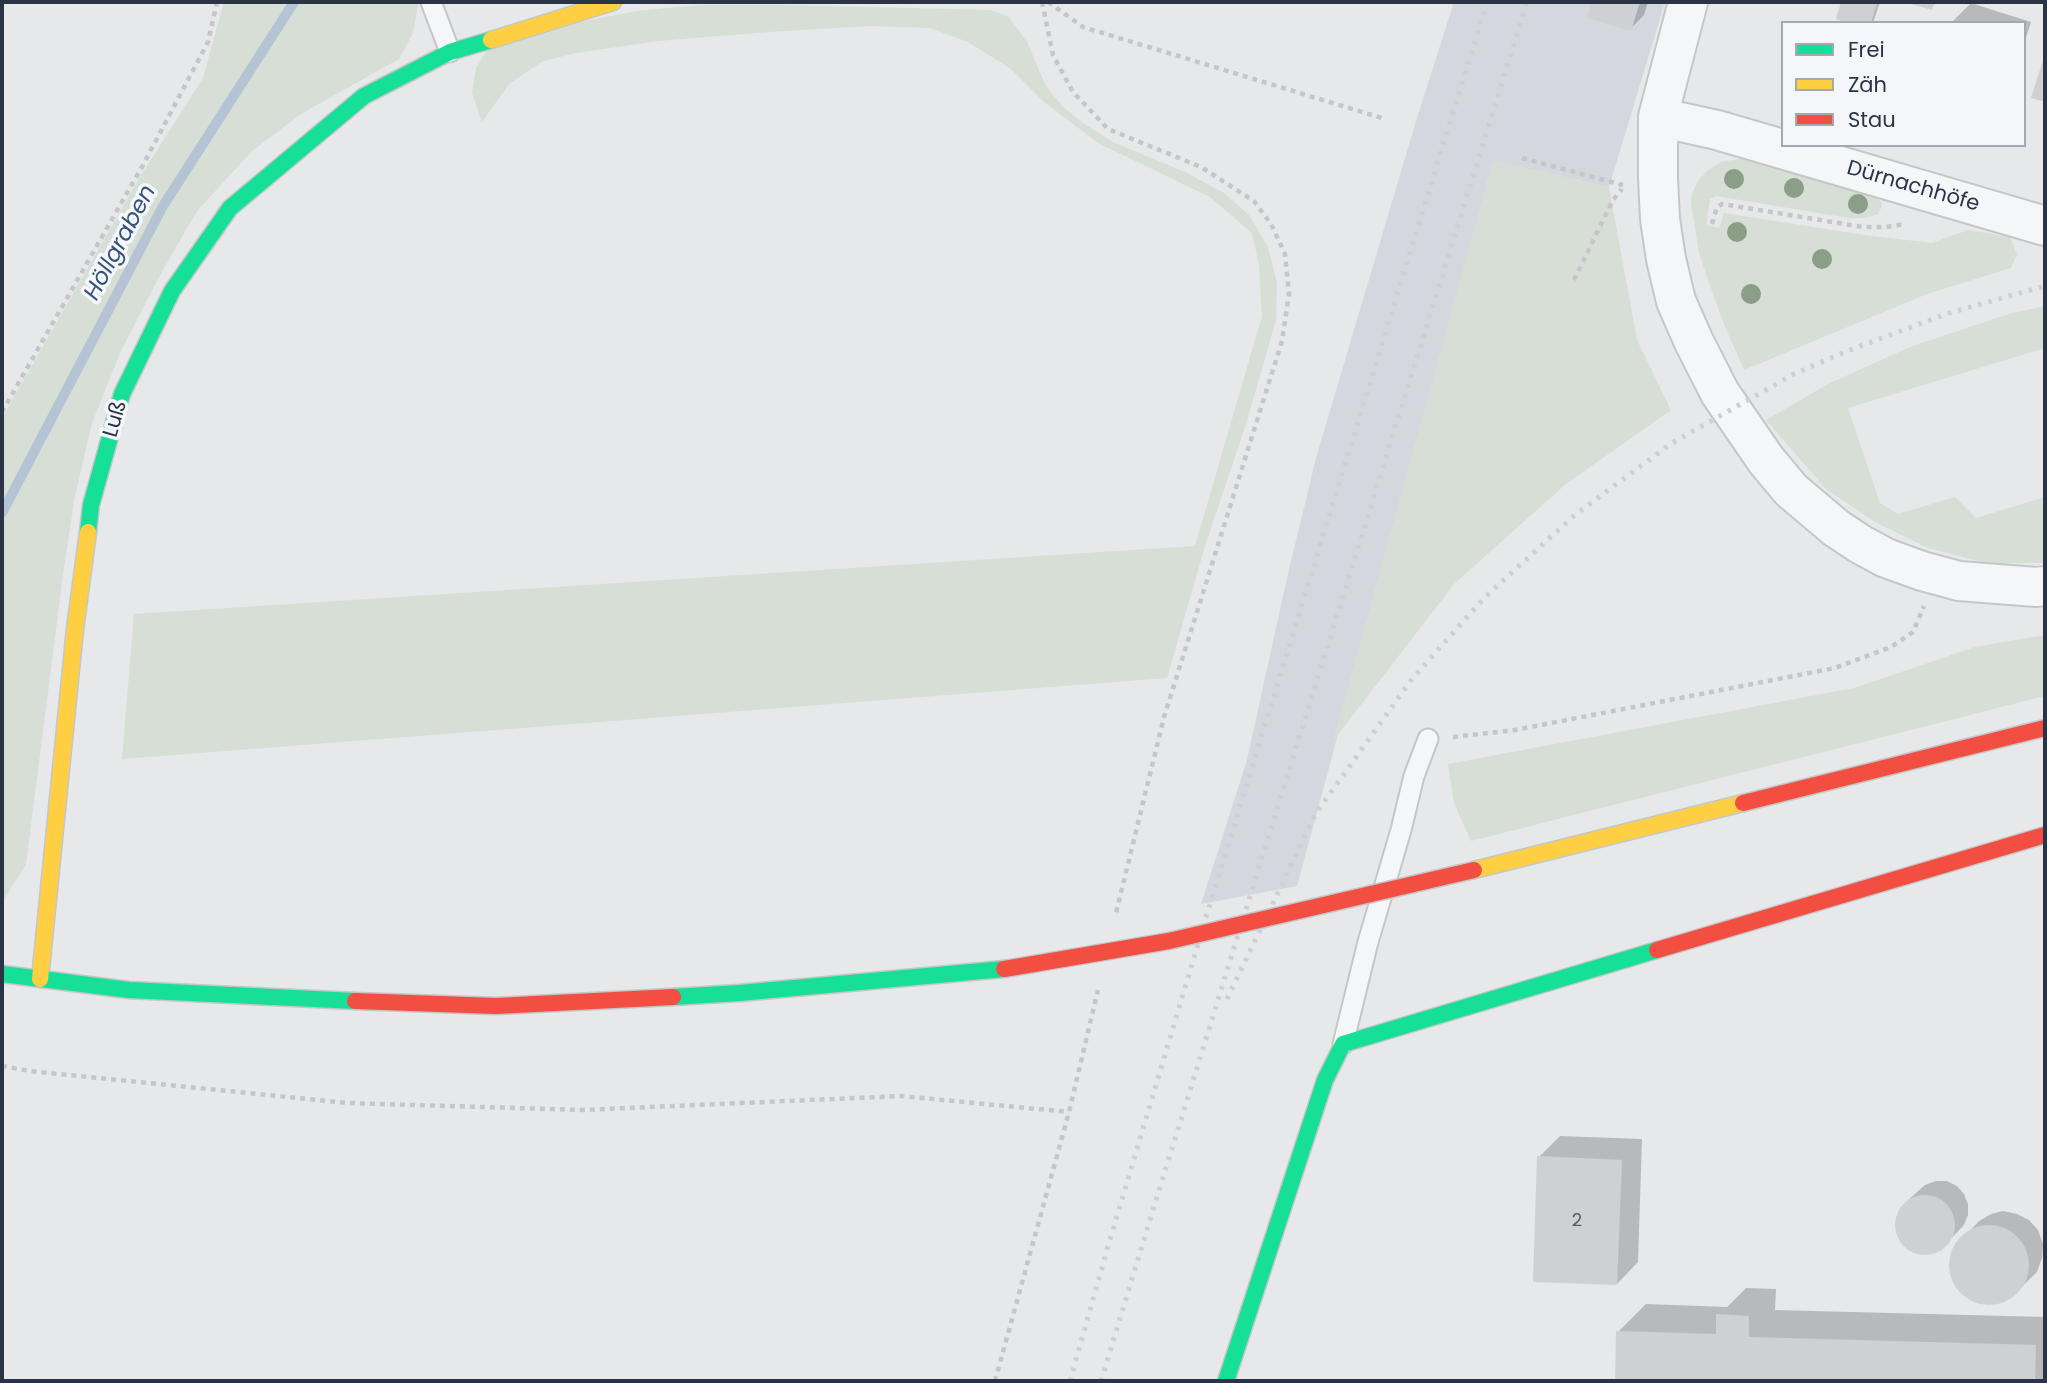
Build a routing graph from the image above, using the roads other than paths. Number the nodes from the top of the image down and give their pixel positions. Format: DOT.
graph roads {
  1 [pos="431,2"];
  2 [pos="613,2"];
  3 [pos="1688,2"];
  4 [pos="450,52"];
  5 [pos="1658,117"];
  6 [pos="2045,226"];
  7 [pos="2045,586"];
  8 [pos="2045,728"];
  9 [pos="1428,739"];
  10 [pos="2045,835"];
  11 [pos="2,974"];
  12 [pos="40,979"];
  13 [pos="1343,1044"];
  14 [pos="1226,1381"];
  1 -- 4 [label="lane"];
  2 -- 4 [label="street, Luß"];
  3 -- 5 [label="street"];
  4 -- 12 [label="street, Luß"];
  5 -- 6 [label="street, Dürnachhöfe"];
  5 -- 7 [label="street"];
  8 -- 12 [label="street, bridge"];
  9 -- 13 [label="lane"];
  10 -- 13 [label="street"];
  11 -- 12 [label="street"];
  13 -- 14 [label="street"];
}
